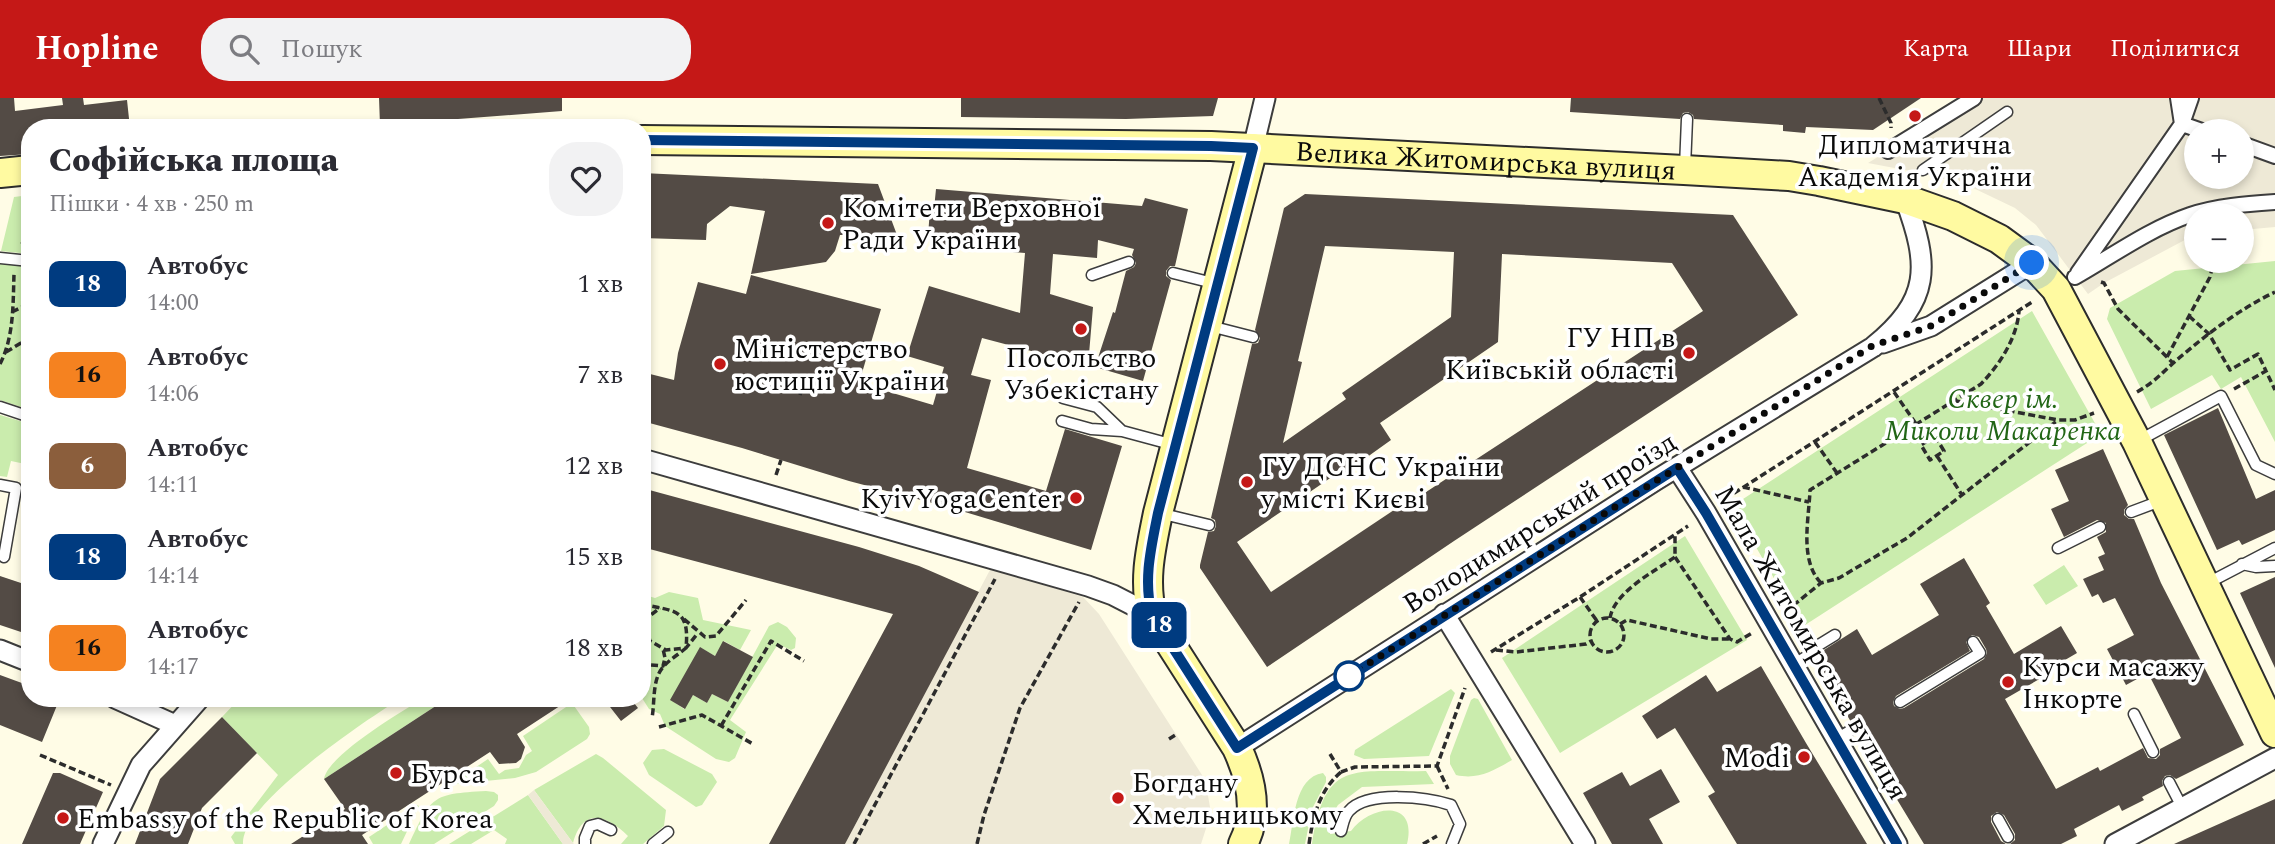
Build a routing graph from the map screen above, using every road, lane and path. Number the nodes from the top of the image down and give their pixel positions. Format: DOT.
graph roads {
  1 [pos="1265,98"];
  2 [pos="1879,98"];
  3 [pos="1974,98"];
  4 [pos="2178,98"];
  5 [pos="2191,98"];
  6 [pos="2007,112"];
  7 [pos="1687,119"];
  8 [pos="2182,124"];
  9 [pos="651,140"];
  10 [pos="1253,148"];
  11 [pos="2254,148"];
  12 [pos="1888,151"];
  13 [pos="2275,156"];
  14 [pos="1684,170"];
  15 [pos="1923,170"];
  16 [pos="21,171"];
  17 [pos="0,173"];
  18 [pos="1905,200"];
  19 [pos="2275,202"];
  20 [pos="21,246"];
  21 [pos="0,258"];
  22 [pos="15,259"];
  23 [pos="21,260"];
  24 [pos="1129,262"];
  25 [pos="2032,263"];
  26 [pos="1173,273"];
  27 [pos="2211,273"];
  28 [pos="1092,275"];
  29 [pos="2075,277"];
  30 [pos="1218,284"];
  31 [pos="2275,292"];
  32 [pos="2032,302"];
  33 [pos="21,308"];
  34 [pos="2019,311"];
  35 [pos="12,312"];
  36 [pos="2189,316"];
  37 [pos="1207,325"];
  38 [pos="2209,334"];
  39 [pos="1253,337"];
  40 [pos="21,343"];
  41 [pos="1872,346"];
  42 [pos="6,352"];
  43 [pos="2167,357"];
  44 [pos="2174,363"];
  45 [pos="0,364"];
  46 [pos="2266,371"];
  47 [pos="806,375"];
  48 [pos="2275,390"];
  49 [pos="1134,391"];
  50 [pos="1894,392"];
  51 [pos="2136,393"];
  52 [pos="1147,394"];
  53 [pos="800,395"];
  54 [pos="2221,397"];
  55 [pos="1063,398"];
  56 [pos="1955,400"];
  57 [pos="0,407"];
  58 [pos="2094,413"];
  59 [pos="21,414"];
  60 [pos="2058,420"];
  61 [pos="1062,421"];
  62 [pos="1916,424"];
  63 [pos="1122,431"];
  64 [pos="1928,441"];
  65 [pos="1815,442"];
  66 [pos="2137,442"];
  67 [pos="1176,445"];
  68 [pos="1937,456"];
  69 [pos="781,460"];
  70 [pos="651,462"];
  71 [pos="1677,468"];
  72 [pos="1837,473"];
  73 [pos="2275,474"];
  74 [pos="776,475"];
  75 [pos="0,485"];
  76 [pos="1743,487"];
  77 [pos="1962,495"];
  78 [pos="1724,499"];
  79 [pos="2165,499"];
  80 [pos="1809,502"];
  81 [pos="2131,512"];
  82 [pos="1158,513"];
  83 [pos="1209,525"];
  84 [pos="1688,526"];
  85 [pos="2100,527"];
  86 [pos="1675,535"];
  87 [pos="2058,548"];
  88 [pos="2275,548"];
  89 [pos="4,556"];
  90 [pos="1675,557"];
  91 [pos="2242,564"];
  92 [pos="2275,566"];
  93 [pos="996,577"];
  94 [pos="1821,583"];
  95 [pos="2205,584"];
  96 [pos="1083,597"];
  97 [pos="1580,597"];
  98 [pos="746,600"];
  99 [pos="651,606"];
  100 [pos="660,608"];
  101 [pos="1786,612"];
  102 [pos="651,613"];
  103 [pos="1444,614"];
  104 [pos="1152,615"];
  105 [pos="683,618"];
  106 [pos="1610,618"];
  107 [pos="1597,621"];
  108 [pos="1620,624"];
  109 [pos="698,633"];
  110 [pos="1752,633"];
  111 [pos="1835,635"];
  112 [pos="1730,639"];
  113 [pos="1591,641"];
  114 [pos="651,642"];
  115 [pos="1973,642"];
  116 [pos="662,648"];
  117 [pos="686,648"];
  118 [pos="0,650"];
  119 [pos="1494,650"];
  120 [pos="21,658"];
  121 [pos="804,661"];
  122 [pos="1475,662"];
  123 [pos="651,665"];
  124 [pos="1792,665"];
  125 [pos="663,666"];
  126 [pos="1466,685"];
  127 [pos="1900,702"];
  128 [pos="135,707"];
  129 [pos="191,707"];
  130 [pos="2134,715"];
  131 [pos="652,718"];
  132 [pos="174,725"];
  133 [pos="721,726"];
  134 [pos="659,727"];
  135 [pos="1855,728"];
  136 [pos="2275,733"];
  137 [pos="1177,734"];
  138 [pos="1169,739"];
  139 [pos="1836,739"];
  140 [pos="753,744"];
  141 [pos="1237,748"];
  142 [pos="2154,752"];
  143 [pos="1330,754"];
  144 [pos="40,755"];
  145 [pos="2275,758"];
  146 [pos="1437,766"];
  147 [pos="1341,772"];
  148 [pos="2169,782"];
  149 [pos="1447,784"];
  150 [pos="120,789"];
  151 [pos="2182,807"];
  152 [pos="1998,819"];
  153 [pos="611,830"];
  154 [pos="668,831"];
  155 [pos="1341,831"];
  156 [pos="2008,837"];
  157 [pos="1893,843"];
  158 [pos="2120,843"];
  159 [pos="103,844"];
  160 [pos="585,844"];
  161 [pos="653,844"];
  162 [pos="854,844"];
  163 [pos="977,844"];
  164 [pos="1244,844"];
  165 [pos="1309,844"];
  166 [pos="1452,844"];
  167 [pos="1585,844"];
  1 -- 10 [label="street"];
  2 -- 12 [label="path"];
  3 -- 12 [label="street"];
  4 -- 8 [label="street"];
  5 -- 8 [label="street"];
  6 -- 15 [label="lane"];
  7 -- 14 [label="lane"];
  8 -- 29 [label="street"];
  9 -- 10 [label="main road, Велика Житомирська вулиця"];
  10 -- 14 [label="main road, Велика Житомирська вулиця"];
  10 -- 30 [label="main road"];
  11 -- 13 [label="street"];
  14 -- 18 [label="main road, Велика Житомирська вулиця"];
  16 -- 17 [label="main road"];
  18 -- 25 [label="main road, Велика Житомирська вулиця"];
  18 -- 41 [label="street, Володимирський проїзд"];
  19 -- 29 [label="street"];
  20 -- 22 [label="path"];
  21 -- 22 [label="lane"];
  22 -- 23 [label="lane"];
  22 -- 35 [label="path"];
  24 -- 28 [label="lane"];
  25 -- 41 [label="street, Володимирський проїзд"];
  25 -- 66 [label="main road, Велика Житомирська вулиця"];
  26 -- 30 [label="lane"];
  27 -- 36 [label="path"];
  29 -- 43 [label="path"];
  30 -- 37 [label="main road"];
  31 -- 38 [label="path"];
  32 -- 34 [label="path"];
  33 -- 35 [label="path"];
  34 -- 50 [label="path"];
  34 -- 56 [label="path"];
  35 -- 42 [label="path"];
  36 -- 38 [label="path"];
  36 -- 43 [label="path"];
  37 -- 39 [label="lane"];
  37 -- 67 [label="main road"];
  38 -- 44 [label="path"];
  38 -- 46 [label="path"];
  40 -- 42 [label="path"];
  41 -- 71 [label="street, Володимирський проїзд"];
  42 -- 45 [label="path"];
  43 -- 44 [label="path"];
  44 -- 51 [label="path"];
  46 -- 48 [label="path"];
  46 -- 54 [label="path"];
  47 -- 53 [label="path"];
  49 -- 52 [label="path"];
  50 -- 62 [label="path"];
  50 -- 65 [label="path"];
  54 -- 66 [label="lane"];
  54 -- 73 [label="lane"];
  55 -- 63 [label="lane"];
  56 -- 60 [label="path"];
  56 -- 62 [label="path"];
  57 -- 59 [label="lane"];
  58 -- 60 [label="path"];
  60 -- 77 [label="path"];
  61 -- 63 [label="lane"];
  62 -- 64 [label="path"];
  62 -- 72 [label="path"];
  63 -- 67 [label="lane"];
  64 -- 68 [label="path"];
  64 -- 68 [label="path"];
  65 -- 72 [label="path"];
  65 -- 76 [label="path"];
  66 -- 79 [label="main road, Велика Житомирська вулиця"];
  67 -- 82 [label="main road"];
  68 -- 77 [label="path"];
  69 -- 74 [label="path"];
  70 -- 104 [label="street"];
  71 -- 103 [label="street, Володимирський проїзд"];
  71 -- 124 [label="street, Мала Житомирська вулиця"];
  72 -- 80 [label="path"];
  75 -- 89 [label="lane"];
  76 -- 78 [label="path"];
  76 -- 80 [label="path"];
  77 -- 94 [label="path"];
  79 -- 81 [label="lane"];
  79 -- 95 [label="main road, Велика Житомирська вулиця"];
  80 -- 94 [label="path"];
  82 -- 83 [label="lane"];
  82 -- 104 [label="main road"];
  84 -- 86 [label="path"];
  85 -- 87 [label="lane"];
  86 -- 90 [label="path"];
  86 -- 97 [label="path"];
  88 -- 91 [label="lane"];
  90 -- 106 [label="path"];
  90 -- 112 [label="path"];
  91 -- 92 [label="lane"];
  91 -- 95 [label="lane"];
  93 -- 162 [label="path"];
  94 -- 101 [label="path"];
  95 -- 136 [label="main road, Велика Житомирська вулиця"];
  96 -- 163 [label="path"];
  97 -- 107 [label="path"];
  97 -- 119 [label="path"];
  98 -- 109 [label="path"];
  99 -- 100 [label="path"];
  100 -- 102 [label="path"];
  100 -- 105 [label="path"];
  103 -- 122 [label="street"];
  103 -- 141 [label="street, Володимирський проїзд"];
  104 -- 141 [label="main road"];
  105 -- 109 [label="path"];
  105 -- 117 [label="path"];
  106 -- 107 [label="path"];
  106 -- 108 [label="path"];
  107 -- 113 [label="path"];
  108 -- 112 [label="path"];
  108 -- 113 [label="path"];
  109 -- 117 [label="path"];
  110 -- 112 [label="path"];
  111 -- 124 [label="lane"];
  113 -- 119 [label="path"];
  114 -- 116 [label="path"];
  115 -- 127 [label="lane"];
  116 -- 117 [label="path"];
  116 -- 125 [label="path"];
  117 -- 125 [label="path"];
  118 -- 120 [label="street"];
  119 -- 122 [label="path"];
  121 -- 133 [label="path"];
  122 -- 167 [label="street"];
  123 -- 125 [label="path"];
  124 -- 139 [label="street, Мала Житомирська вулиця"];
  125 -- 131 [label="path"];
  126 -- 146 [label="path"];
  128 -- 132 [label="street"];
  129 -- 132 [label="street"];
  130 -- 142 [label="lane"];
  132 -- 159 [label="street"];
  133 -- 134 [label="path"];
  133 -- 140 [label="path"];
  135 -- 139 [label="lane"];
  137 -- 138 [label="path"];
  139 -- 157 [label="street, Мала Житомирська вулиця"];
  141 -- 164 [label="main road"];
  143 -- 147 [label="path"];
  144 -- 150 [label="path"];
  145 -- 151 [label="street"];
  146 -- 147 [label="path"];
  146 -- 149 [label="path"];
  147 -- 165 [label="path"];
  148 -- 151 [label="lane"];
  151 -- 158 [label="street"];
  152 -- 156 [label="lane"];
  153 -- 160 [label="lane"];
  154 -- 161 [label="lane"];
  155 -- 166 [label="lane"];
}
